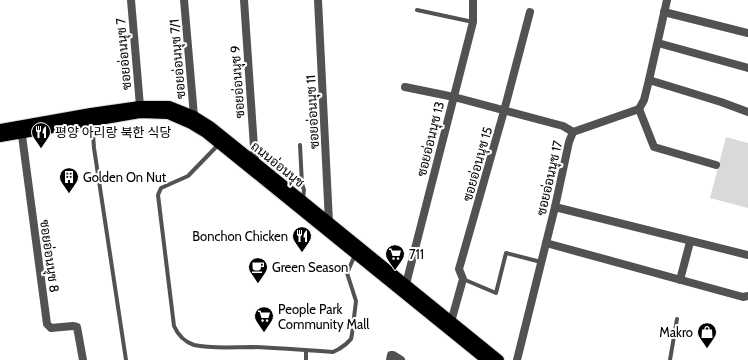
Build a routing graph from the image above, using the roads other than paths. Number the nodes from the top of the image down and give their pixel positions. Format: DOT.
graph roads {
  1 [pos="131,0"];
  2 [pos="184,0"];
  3 [pos="244,0"];
  4 [pos="318,0"];
  5 [pos="473,0"];
  6 [pos="667,0"];
  7 [pos="417,10"];
  8 [pos="530,12"];
  9 [pos="664,12"];
  10 [pos="473,22"];
  11 [pos="748,33"];
  12 [pos="658,43"];
  13 [pos="748,68"];
  14 [pos="650,80"];
  15 [pos="405,87"];
  16 [pos="454,97"];
  17 [pos="140,106"];
  18 [pos="639,109"];
  19 [pos="504,111"];
  20 [pos="748,112"];
  21 [pos="194,116"];
  22 [pos="92,117"];
  23 [pos="0,129"];
  24 [pos="21,130"];
  25 [pos="573,132"];
  26 [pos="0,137"];
  27 [pos="222,141"];
  28 [pos="300,145"];
  29 [pos="255,162"];
  30 [pos="716,165"];
  31 [pos="302,201"];
  32 [pos="555,207"];
  33 [pos="329,222"];
  34 [pos="690,242"];
  35 [pos="546,243"];
  36 [pos="357,250"];
  37 [pos="748,256"];
  38 [pos="541,262"];
  39 [pos="463,279"];
  40 [pos="680,280"];
  41 [pos="406,284"];
  42 [pos="748,296"];
  43 [pos="677,319"];
  44 [pos="451,322"];
  45 [pos="306,350"];
  46 [pos="84,360"];
  47 [pos="126,360"];
  48 [pos="306,360"];
  49 [pos="390,360"];
  50 [pos="400,360"];
  51 [pos="486,360"];
  52 [pos="499,360"];
  53 [pos="517,360"];
  54 [pos="670,360"];
  1 -- 17 [label="street, ซอยอ่อนนุช 7"];
  2 -- 21 [label="street, ซอยอ่อนนุช 7/1"];
  3 -- 29 [label="street, ซอยอ่อนนุช 9"];
  4 -- 33 [label="street, ซอยอ่อนนุช 11"];
  5 -- 10 [label="street, ซอยอ่อนนุช 13"];
  6 -- 9 [label="street"];
  7 -- 10 [label="lane"];
  8 -- 19 [label="street, ซอยอ่อนนุช 15"];
  9 -- 11 [label="street"];
  9 -- 12 [label="street"];
  10 -- 16 [label="street, ซอยอ่อนนุช 13"];
  12 -- 13 [label="street"];
  12 -- 14 [label="street"];
  14 -- 18 [label="street"];
  14 -- 20 [label="street"];
  15 -- 16 [label="street"];
  16 -- 19 [label="street"];
  16 -- 41 [label="street, ซอยอ่อนนุช 13"];
  17 -- 21 [label="main road, ถนนอ่อนนุช"];
  17 -- 22 [label="main road, ถนนอ่อนนุช"];
  18 -- 25 [label="street, ซอยอ่อนนุช 17"];
  18 -- 30 [label="street"];
  19 -- 25 [label="street"];
  19 -- 39 [label="street, ซอยอ่อนนุช 15"];
  21 -- 27 [label="main road, ถนนอ่อนนุช"];
  22 -- 24 [label="main road, ถนนอ่อนนุช"];
  22 -- 27 [label="main road, ถนนอ่อนนุช"];
  22 -- 47 [label="lane"];
  23 -- 24 [label="main road, ถนนอ่อนนุช"];
  24 -- 26 [label="main road, ถนนอ่อนนุช"];
  24 -- 46 [label="street, ซอยอ่อนนุช 8"];
  25 -- 32 [label="street, ซอยอ่อนนุช 17"];
  27 -- 29 [label="main road, ถนนอ่อนนุช"];
  27 -- 36 [label="main road, ถนนอ่อนนุช"];
  27 -- 45 [label="lane"];
  28 -- 31 [label="lane"];
  29 -- 31 [label="main road, ถนนอ่อนนุช"];
  31 -- 33 [label="main road, ถนนอ่อนนุช"];
  32 -- 34 [label="street"];
  32 -- 35 [label="street, ซอยอ่อนนุช 17"];
  33 -- 36 [label="main road, ถนนอ่อนนุช"];
  34 -- 37 [label="street"];
  34 -- 40 [label="street"];
  35 -- 38 [label="street, ซอยอ่อนนุช 17"];
  35 -- 40 [label="street"];
  36 -- 41 [label="main road, ถนนอ่อนนุช"];
  36 -- 45 [label="lane"];
  36 -- 51 [label="main road, ถนนอ่อนนุช"];
  38 -- 39 [label="lane"];
  38 -- 53 [label="street, ซอยอ่อนนุช 17"];
  39 -- 44 [label="street, ซอยอ่อนนุช 15"];
  40 -- 42 [label="street"];
  41 -- 44 [label="main road, ถนนอ่อนนุช"];
  43 -- 54 [label="lane"];
  44 -- 52 [label="main road, ถนนอ่อนนุช"];
  45 -- 48 [label="lane"];
  49 -- 50 [label="street"];
}
